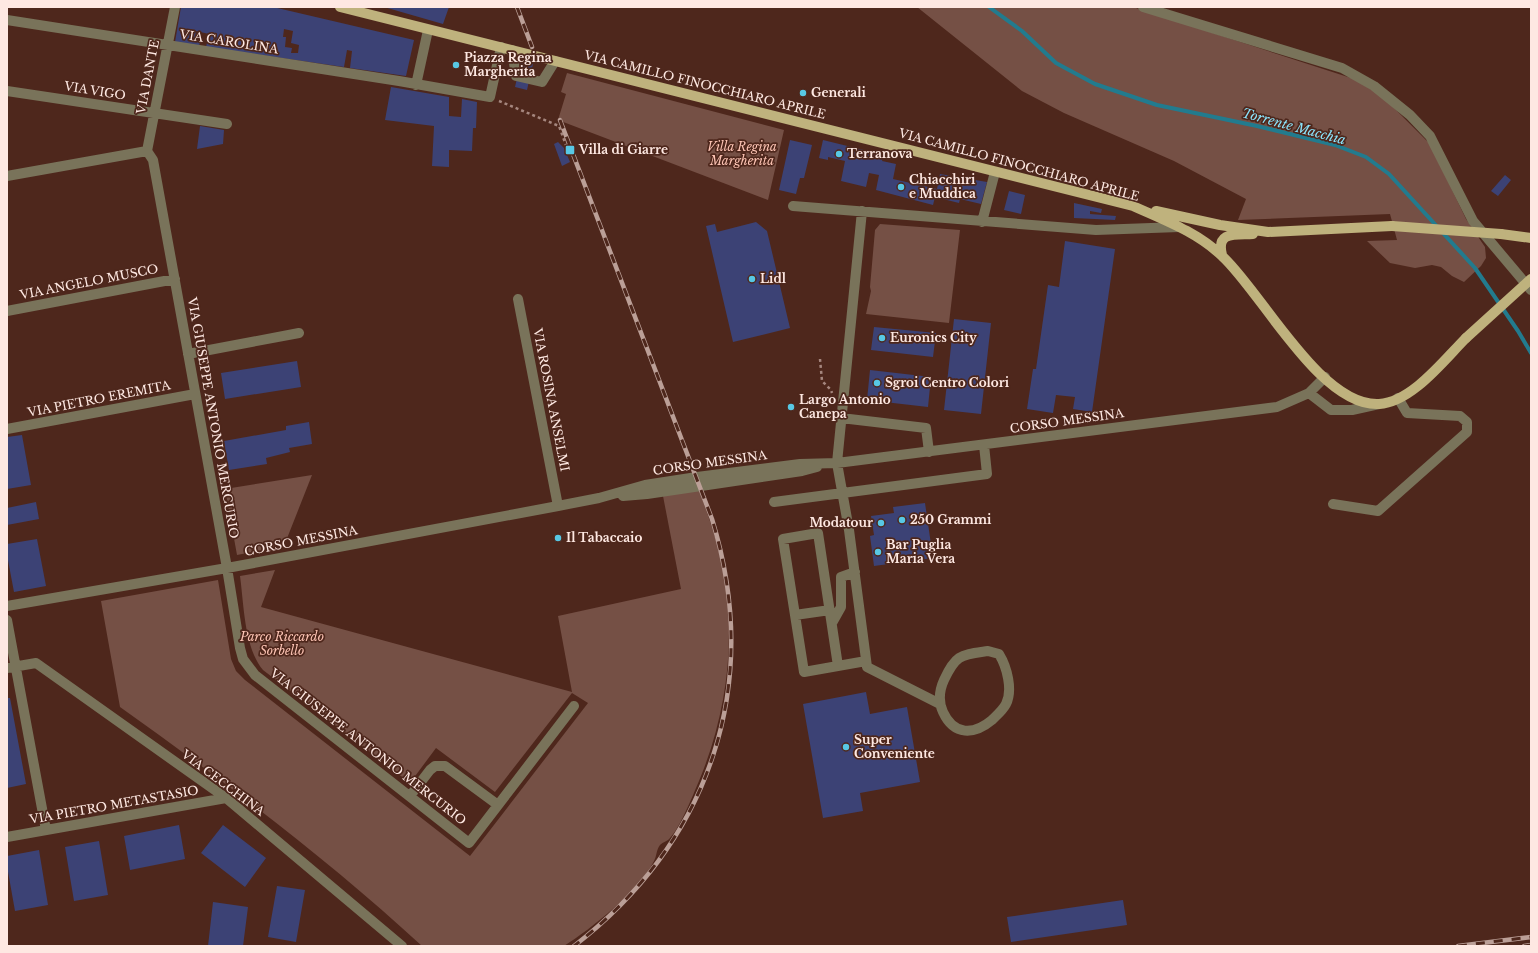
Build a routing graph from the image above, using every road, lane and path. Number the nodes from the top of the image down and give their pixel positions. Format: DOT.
graph roads {
  1 [pos="175,7"];
  2 [pos="340,7"];
  3 [pos="1144,7"];
  4 [pos="7,20"];
  5 [pos="428,30"];
  6 [pos="167,45"];
  7 [pos="501,47"];
  8 [pos="512,50"];
  9 [pos="555,61"];
  10 [pos="416,85"];
  11 [pos="7,90"];
  12 [pos="490,97"];
  13 [pos="154,113"];
  14 [pos="227,124"];
  15 [pos="568,148"];
  16 [pos="147,151"];
  17 [pos="995,172"];
  18 [pos="7,176"];
  19 [pos="793,206"];
  20 [pos="1133,206"];
  21 [pos="862,211"];
  22 [pos="982,222"];
  23 [pos="1179,226"];
  24 [pos="1268,232"];
  25 [pos="1528,239"];
  26 [pos="1222,255"];
  27 [pos="175,279"];
  28 [pos="1531,279"];
  29 [pos="1531,290"];
  30 [pos="518,299"];
  31 [pos="7,311"];
  32 [pos="299,334"];
  33 [pos="188,354"];
  34 [pos="820,359"];
  35 [pos="1325,377"];
  36 [pos="1309,393"];
  37 [pos="195,394"];
  38 [pos="833,398"];
  39 [pos="1398,398"];
  40 [pos="1379,404"];
  41 [pos="841,418"];
  42 [pos="7,429"];
  43 [pos="984,445"];
  44 [pos="929,452"];
  45 [pos="832,464"];
  46 [pos="843,493"];
  47 [pos="774,502"];
  48 [pos="1333,504"];
  49 [pos="558,506"];
  50 [pos="227,568"];
  51 [pos="855,572"];
  52 [pos="7,606"];
  53 [pos="830,610"];
  54 [pos="795,615"];
  55 [pos="7,620"];
  56 [pos="832,623"];
  57 [pos="866,661"];
  58 [pos="838,666"];
  59 [pos="12,667"];
  60 [pos="938,703"];
  61 [pos="574,706"];
  62 [pos="410,796"];
  63 [pos="226,798"];
  64 [pos="498,805"];
  65 [pos="46,830"];
  66 [pos="7,837"];
  67 [pos="402,946"];
  1 -- 6 [label="street, VIA DANTE"];
  2 -- 5 [label="main road, VIA CAMILLO FINOCCHIARO APRILE"];
  3 -- 29 [label="street"];
  4 -- 6 [label="street, VIA CAROLINA"];
  5 -- 7 [label="main road, VIA CAMILLO FINOCCHIARO APRILE"];
  5 -- 10 [label="street"];
  6 -- 10 [label="street, VIA CAROLINA"];
  6 -- 13 [label="street, VIA DANTE"];
  7 -- 8 [label="main road, VIA CAMILLO FINOCCHIARO APRILE"];
  7 -- 12 [label="street"];
  8 -- 9 [label="main road, VIA CAMILLO FINOCCHIARO APRILE"];
  8 -- 9 [label="street"];
  9 -- 17 [label="main road, VIA CAMILLO FINOCCHIARO APRILE"];
  10 -- 12 [label="street, VIA CAROLINA"];
  11 -- 13 [label="street, VIA VIGO"];
  12 -- 15 [label="path"];
  13 -- 14 [label="street, VIA VIGO"];
  13 -- 16 [label="street, VIA DANTE"];
  16 -- 18 [label="street"];
  16 -- 27 [label="street, VIA GIUSEPPE ANTONIO MERCURIO"];
  17 -- 20 [label="main road, VIA CAMILLO FINOCCHIARO APRILE"];
  17 -- 22 [label="street"];
  19 -- 21 [label="street"];
  20 -- 23 [label="main road, VIA CAMILLO FINOCCHIARO APRILE"];
  20 -- 24 [label="main road"];
  21 -- 22 [label="street"];
  21 -- 41 [label="street"];
  22 -- 23 [label="street"];
  23 -- 26 [label="main road, VIA CAMILLO FINOCCHIARO APRILE"];
  24 -- 25 [label="main road, bridge"];
  24 -- 26 [label="main road"];
  26 -- 35 [label="main road, VIA CAMILLO FINOCCHIARO APRILE"];
  27 -- 31 [label="street, VIA ANGELO MUSCO"];
  27 -- 33 [label="street, VIA GIUSEPPE ANTONIO MERCURIO"];
  28 -- 39 [label="main road, VIA CAMILLO FINOCCHIARO APRILE, bridge"];
  30 -- 49 [label="street, VIA ROSINA ANSELMI"];
  32 -- 33 [label="street"];
  33 -- 37 [label="street, VIA GIUSEPPE ANTONIO MERCURIO"];
  34 -- 38 [label="path"];
  35 -- 36 [label="street"];
  35 -- 40 [label="main road, VIA CAMILLO FINOCCHIARO APRILE"];
  36 -- 40 [label="street"];
  36 -- 43 [label="street, CORSO MESSINA"];
  37 -- 42 [label="street, VIA PIETRO EREMITA"];
  37 -- 50 [label="street, VIA GIUSEPPE ANTONIO MERCURIO"];
  39 -- 40 [label="main road, VIA CAMILLO FINOCCHIARO APRILE"];
  39 -- 48 [label="street"];
  41 -- 44 [label="street"];
  41 -- 45 [label="street"];
  43 -- 44 [label="street, CORSO MESSINA"];
  43 -- 46 [label="street"];
  44 -- 45 [label="street, CORSO MESSINA"];
  45 -- 46 [label="street"];
  45 -- 49 [label="street, CORSO MESSINA"];
  46 -- 47 [label="street"];
  46 -- 51 [label="street"];
  49 -- 50 [label="street, CORSO MESSINA"];
  50 -- 52 [label="street, CORSO MESSINA"];
  50 -- 62 [label="street, VIA GIUSEPPE ANTONIO MERCURIO"];
  51 -- 56 [label="street"];
  51 -- 57 [label="street"];
  53 -- 54 [label="street"];
  53 -- 54 [label="street"];
  53 -- 56 [label="street"];
  54 -- 58 [label="street"];
  55 -- 59 [label="street"];
  56 -- 58 [label="street"];
  57 -- 58 [label="street"];
  57 -- 60 [label="street"];
  59 -- 63 [label="street, VIA CECCHINA"];
  59 -- 65 [label="street"];
  60 -- 60 [label="street"];
  61 -- 64 [label="street, VIA GIUSEPPE ANTONIO MERCURIO"];
  62 -- 64 [label="street"];
  62 -- 64 [label="street, VIA GIUSEPPE ANTONIO MERCURIO"];
  63 -- 65 [label="street, VIA PIETRO METASTASIO"];
  63 -- 67 [label="street, VIA CECCHINA"];
  65 -- 66 [label="street, VIA PIETRO METASTASIO"];
}
